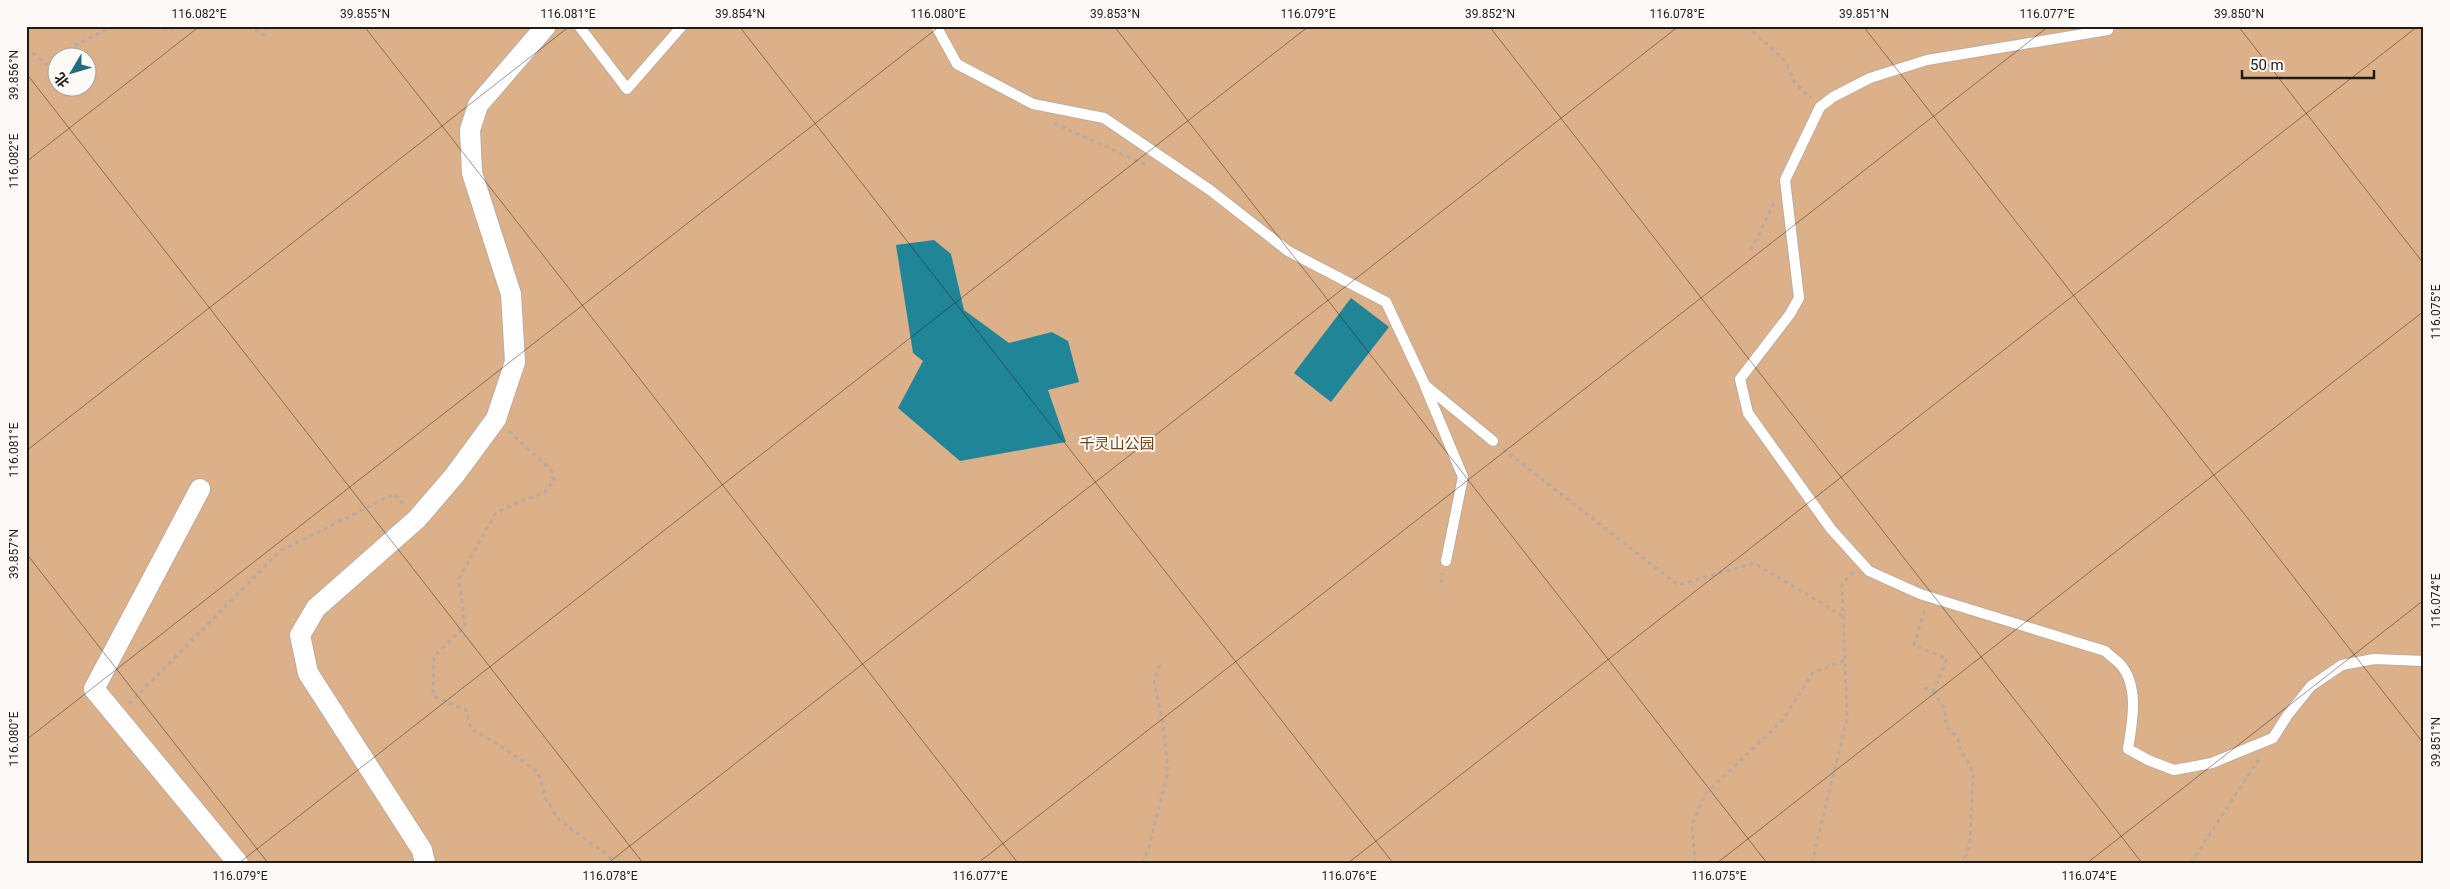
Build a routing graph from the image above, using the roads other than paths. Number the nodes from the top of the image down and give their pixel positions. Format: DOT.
graph roads {
  1 [pos="546,26"];
  2 [pos="579,26"];
  3 [pos="682,26"];
  4 [pos="936,26"];
  5 [pos="2109,26"];
  6 [pos="1425,385"];
  7 [pos="1493,441"];
  8 [pos="200,489"];
  9 [pos="1446,561"];
  10 [pos="2424,661"];
  11 [pos="238,863"];
  12 [pos="425,863"];
  1 -- 12 [label="street"];
  2 -- 3 [label="lane"];
  4 -- 6 [label="lane"];
  5 -- 10 [label="lane"];
  6 -- 7 [label="lane"];
  6 -- 9 [label="lane"];
  8 -- 11 [label="street"];
}
